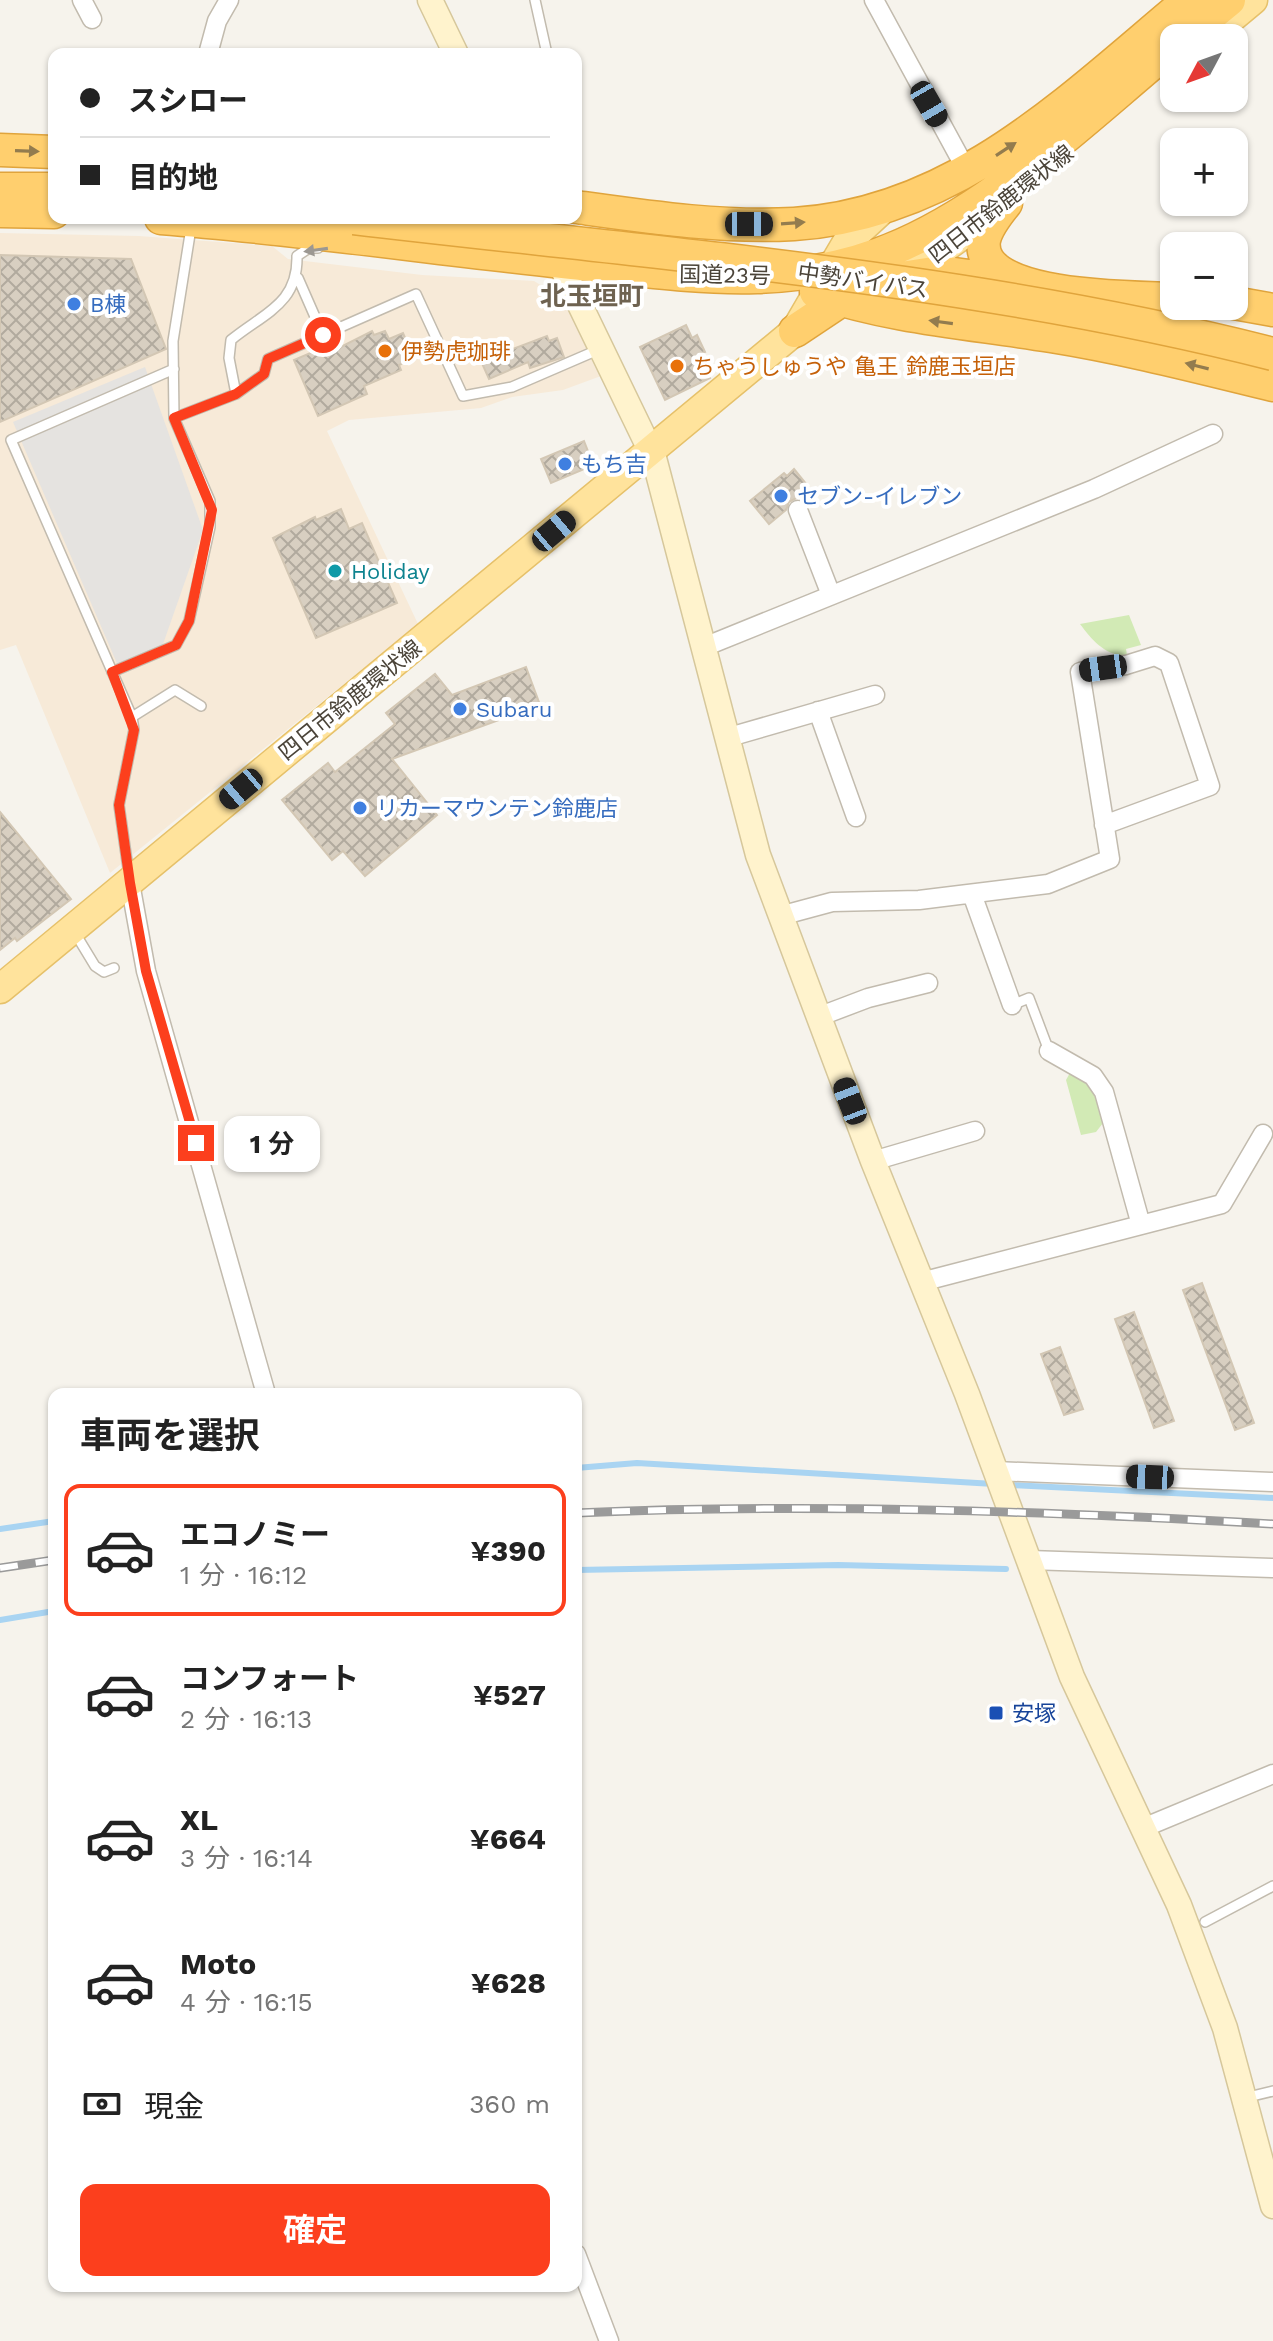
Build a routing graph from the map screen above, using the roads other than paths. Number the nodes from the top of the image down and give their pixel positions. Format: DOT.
graph roads {
  1 [pos="82,0"];
  2 [pos="229,0"];
  3 [pos="430,0"];
  4 [pos="535,0"];
  5 [pos="874,0"];
  6 [pos="1189,0"];
  7 [pos="1229,0"];
  8 [pos="1253,0"];
  9 [pos="92,19"];
  10 [pos="1200,24"];
  11 [pos="1224,24"];
  12 [pos="210,48"];
  13 [pos="453,48"];
  14 [pos="546,48"];
  15 [pos="1160,56"];
  16 [pos="1160,76"];
  17 [pos="0,150"];
  18 [pos="48,152"];
  19 [pos="967,171"];
  20 [pos="0,175"];
  21 [pos="48,175"];
  22 [pos="0,189"];
  23 [pos="48,189"];
  24 [pos="1006,203"];
  25 [pos="885,207"];
  26 [pos="582,208"];
  27 [pos="0,211"];
  28 [pos="48,212"];
  29 [pos="176,224"];
  30 [pos="221,224"];
  31 [pos="401,224"];
  32 [pos="520,224"];
  33 [pos="539,224"];
  34 [pos="325,248"];
  35 [pos="398,255"];
  36 [pos="547,260"];
  37 [pos="905,277"];
  38 [pos="298,278"];
  39 [pos="1012,282"];
  40 [pos="835,292"];
  41 [pos="1160,298"];
  42 [pos="1248,306"];
  43 [pos="1273,310"];
  44 [pos="795,331"];
  45 [pos="323,335"];
  46 [pos="1273,339"];
  47 [pos="602,348"];
  48 [pos="1273,354"];
  49 [pos="174,369"];
  50 [pos="1273,385"];
  51 [pos="236,394"];
  52 [pos="174,418"];
  53 [pos="1213,434"];
  54 [pos="651,453"];
  55 [pos="798,510"];
  56 [pos="831,595"];
  57 [pos="704,647"];
  58 [pos="112,672"];
  59 [pos="875,695"];
  60 [pos="201,706"];
  61 [pos="818,711"];
  62 [pos="132,717"];
  63 [pos="726,738"];
  64 [pos="856,817"];
  65 [pos="1104,825"];
  66 [pos="130,883"];
  67 [pos="972,894"];
  68 [pos="780,916"];
  69 [pos="73,930"];
  70 [pos="114,968"];
  71 [pos="928,983"];
  72 [pos="0,989"];
  73 [pos="1012,1005"];
  74 [pos="818,1017"];
  75 [pos="1049,1051"];
  76 [pos="975,1131"];
  77 [pos="1263,1134"];
  78 [pos="873,1161"];
  79 [pos="1141,1225"];
  80 [pos="921,1282"];
  81 [pos="264,1388"];
  82 [pos="999,1480"];
  83 [pos="1273,1482"];
  84 [pos="1029,1560"];
  85 [pos="1273,1568"];
  86 [pos="1273,1774"];
  87 [pos="1143,1828"];
  88 [pos="1273,1886"];
  89 [pos="1205,1922"];
  90 [pos="1273,2091"];
  91 [pos="1244,2098"];
  92 [pos="1273,2206"];
  93 [pos="582,2270"];
  94 [pos="609,2341"];
  1 -- 9 [label="street"];
  2 -- 12 [label="street"];
  3 -- 13 [label="street"];
  4 -- 14 [label="lane"];
  5 -- 19 [label="street"];
  19 -- 6 [label="highway, one-way"];
  7 -- 10 [label="highway"];
  8 -- 11 [label="main road"];
  15 -- 40 [label="highway, 国道23号"];
  16 -- 24 [label="main road, 四日市鈴鹿環状線"];
  17 -- 18 [label="highway, one-way"];
  19 -- 25 [label="highway"];
  20 -- 21 [label="highway"];
  22 -- 23 [label="highway"];
  24 -- 37 [label="main road, 四日市鈴鹿環状線"];
  24 -- 39 [label="highway"];
  26 -- 25 [label="highway, one-way"];
  25 -- 40 [label="main road, 四日市鈴鹿環状線"];
  27 -- 28 [label="highway"];
  29 -- 49 [label="lane"];
  30 -- 36 [label="highway, 国道23号"];
  31 -- 48 [label="highway, 中勢バイパス, bridge"];
  32 -- 46 [label="highway, 中勢バイパス"];
  33 -- 36 [label="street"];
  34 -- 38 [label="lane, one-way"];
  35 -- 36 [label="lane"];
  36 -- 40 [label="highway, 国道23号"];
  36 -- 47 [label="street"];
  37 -- 39 [label="highway"];
  37 -- 40 [label="highway"];
  38 -- 45 [label="lane"];
  38 -- 51 [label="lane"];
  39 -- 41 [label="highway"];
  40 -- 44 [label="highway"];
  50 -- 40 [label="highway, one-way"];
  40 -- 54 [label="main road, 四日市鈴鹿環状線"];
  42 -- 43 [label="highway"];
  44 -- 54 [label="main road, 四日市鈴鹿環状線"];
  45 -- 47 [label="lane"];
  45 -- 51 [label="lane"];
  47 -- 54 [label="street"];
  49 -- 52 [label="lane"];
  49 -- 58 [label="lane"];
  51 -- 52 [label="lane"];
  52 -- 58 [label="lane"];
  53 -- 56 [label="street"];
  54 -- 57 [label="street"];
  54 -- 66 [label="main road, 四日市鈴鹿環状線"];
  55 -- 56 [label="street"];
  56 -- 57 [label="street"];
  57 -- 63 [label="street"];
  58 -- 62 [label="lane"];
  59 -- 61 [label="street"];
  60 -- 62 [label="lane"];
  61 -- 63 [label="street"];
  61 -- 64 [label="street"];
  62 -- 66 [label="lane"];
  63 -- 68 [label="street"];
  65 -- 65 [label="street"];
  65 -- 67 [label="street"];
  66 -- 69 [label="main road, 四日市鈴鹿環状線"];
  66 -- 81 [label="street"];
  67 -- 68 [label="street"];
  67 -- 73 [label="street"];
  68 -- 74 [label="street"];
  69 -- 70 [label="lane"];
  69 -- 72 [label="main road, 四日市鈴鹿環状線"];
  71 -- 74 [label="street"];
  73 -- 75 [label="lane"];
  74 -- 78 [label="street"];
  75 -- 79 [label="street"];
  76 -- 78 [label="street"];
  77 -- 79 [label="street"];
  78 -- 80 [label="street"];
  79 -- 80 [label="street"];
  80 -- 82 [label="street"];
  82 -- 83 [label="street"];
  82 -- 84 [label="street"];
  84 -- 85 [label="street"];
  84 -- 87 [label="street"];
  86 -- 87 [label="street"];
  87 -- 91 [label="street"];
  88 -- 89 [label="lane"];
  90 -- 91 [label="lane"];
  91 -- 92 [label="street"];
  93 -- 94 [label="street"];
}
